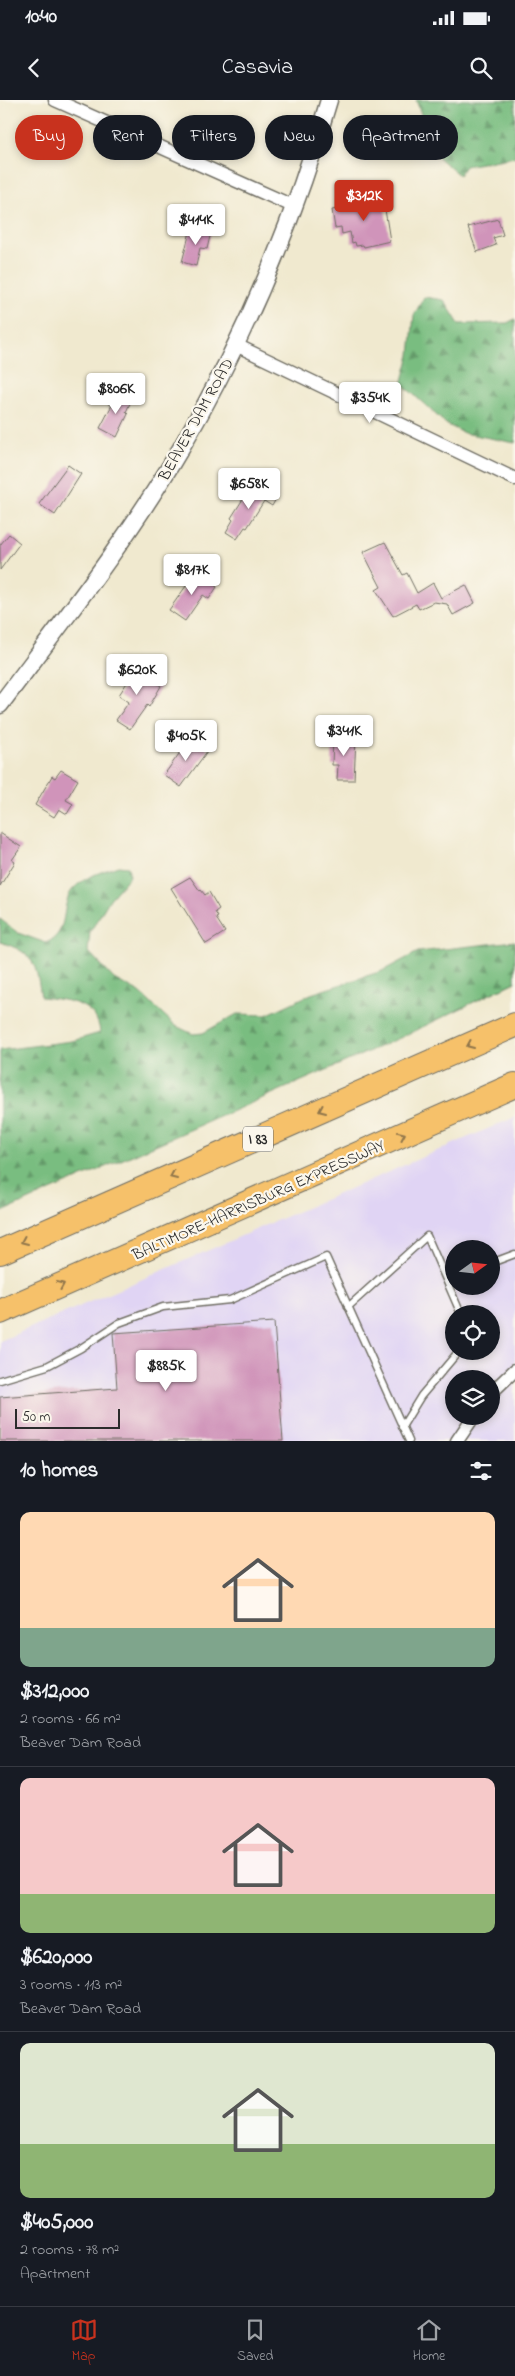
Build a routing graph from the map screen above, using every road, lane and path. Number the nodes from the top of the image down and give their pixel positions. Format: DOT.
graph roads {
  1 [pos="55,100"];
  2 [pos="329,100"];
  3 [pos="295,207"];
  4 [pos="236,345"];
  5 [pos="515,479"];
  6 [pos="0,705"];
  7 [pos="515,1025"];
  8 [pos="515,1086"];
  9 [pos="0,1252"];
  10 [pos="515,1254"];
  11 [pos="500,1260"];
  12 [pos="457,1305"];
  13 [pos="348,1307"];
  14 [pos="0,1312"];
  15 [pos="451,1360"];
  16 [pos="515,1370"];
  17 [pos="0,1380"];
  18 [pos="500,1385"];
  19 [pos="468,1425"];
  20 [pos="402,1427"];
  21 [pos="410,1441"];
  22 [pos="457,1441"];
  1 -- 3 [label="street"];
  2 -- 3 [label="street, BEAVER DAM ROAD"];
  3 -- 4 [label="street, BEAVER DAM ROAD"];
  4 -- 5 [label="street"];
  4 -- 6 [label="street, BEAVER DAM ROAD"];
  7 -- 9 [label="highway, I 83, one-way"];
  14 -- 8 [label="highway, BALTIMORE-HARRISBURG EXPRESSWAY, one-way"];
  10 -- 11 [label="lane"];
  12 -- 13 [label="lane"];
  13 -- 17 [label="lane"];
  13 -- 20 [label="lane"];
  15 -- 20 [label="lane"];
  16 -- 18 [label="street"];
  19 -- 22 [label="street"];
  20 -- 21 [label="lane"];
}
